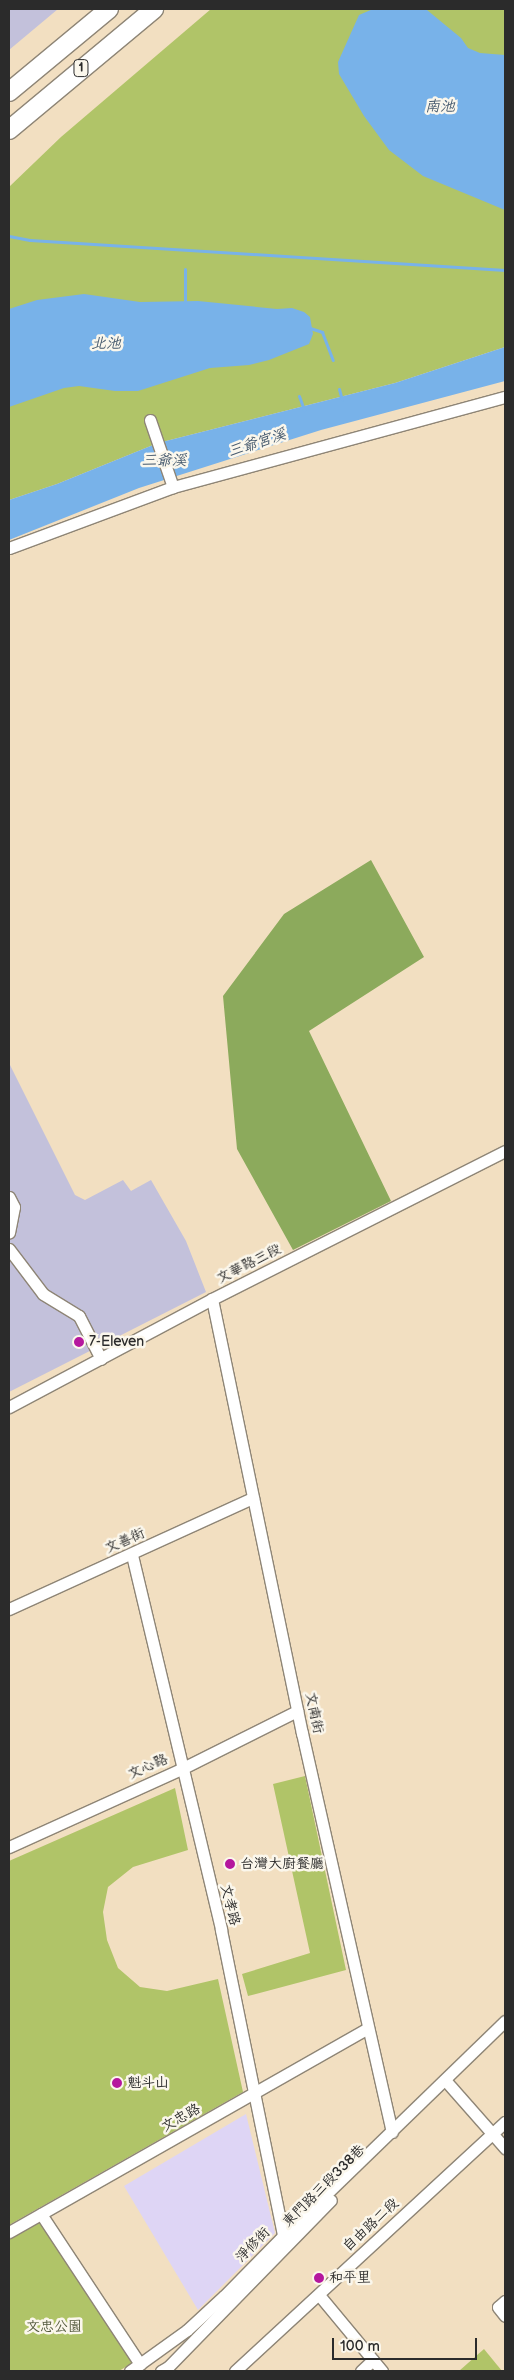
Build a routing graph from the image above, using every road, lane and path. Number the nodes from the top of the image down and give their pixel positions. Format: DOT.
graph roads {
  1 [pos="109,9"];
  2 [pos="154,9"];
  3 [pos="9,92"];
  4 [pos="9,130"];
  5 [pos="505,397"];
  6 [pos="150,420"];
  7 [pos="172,484"];
  8 [pos="9,548"];
  9 [pos="505,1151"];
  10 [pos="9,1197"];
  11 [pos="9,1232"];
  12 [pos="9,1249"];
  13 [pos="212,1299"];
  14 [pos="101,1359"];
  15 [pos="9,1407"];
  16 [pos="253,1498"];
  17 [pos="132,1554"];
  18 [pos="9,1610"];
  19 [pos="297,1711"];
  20 [pos="181,1769"];
  21 [pos="9,1847"];
  22 [pos="505,2020"];
  23 [pos="367,2029"];
  24 [pos="445,2080"];
  25 [pos="253,2095"];
  26 [pos="505,2122"];
  27 [pos="392,2132"];
  28 [pos="493,2133"];
  29 [pos="505,2148"];
  30 [pos="40,2214"];
  31 [pos="9,2232"];
  32 [pos="282,2236"];
  33 [pos="319,2295"];
  34 [pos="505,2301"];
  35 [pos="505,2316"];
  36 [pos="373,2360"];
  37 [pos="140,2364"];
  38 [pos="130,2371"];
  39 [pos="161,2371"];
  40 [pos="235,2371"];
  41 [pos="361,2371"];
  42 [pos="382,2371"];
  1 -- 3 [label="highway, 1"];
  2 -- 4 [label="highway, 1"];
  5 -- 7 [label="street"];
  6 -- 7 [label="street"];
  7 -- 8 [label="street"];
  9 -- 13 [label="street, 文華路三段"];
  10 -- 11 [label="street"];
  12 -- 14 [label="street"];
  13 -- 14 [label="street, 文華路三段"];
  13 -- 16 [label="street, 文南街"];
  14 -- 15 [label="street, 文華路三段"];
  16 -- 17 [label="street, 文善街"];
  16 -- 19 [label="street, 文南街"];
  17 -- 18 [label="street, 文善街"];
  17 -- 20 [label="street, 文孝路"];
  19 -- 20 [label="street, 文心路"];
  19 -- 23 [label="street, 文南街"];
  20 -- 21 [label="street, 文心路"];
  20 -- 25 [label="street, 文孝路"];
  22 -- 24 [label="street, 東門路三段338巷"];
  23 -- 25 [label="street, 文忠路"];
  23 -- 27 [label="street, 文南街"];
  24 -- 27 [label="street, 東門路三段338巷"];
  24 -- 28 [label="street"];
  25 -- 30 [label="street, 文忠路"];
  25 -- 32 [label="street, 文孝路"];
  26 -- 28 [label="street, 自由路二段"];
  27 -- 32 [label="street, 淨修街"];
  27 -- 39 [label="street, 東門路三段338巷"];
  28 -- 29 [label="street"];
  28 -- 33 [label="street, 自由路二段"];
  30 -- 31 [label="street, 文忠路"];
  30 -- 37 [label="street"];
  32 -- 37 [label="street, 淨修街"];
  33 -- 36 [label="street"];
  33 -- 40 [label="street, 自由路二段"];
  34 -- 35 [label="street"];
  36 -- 41 [label="street"];
  36 -- 42 [label="street"];
  37 -- 38 [label="street, 淨修街"];
}
